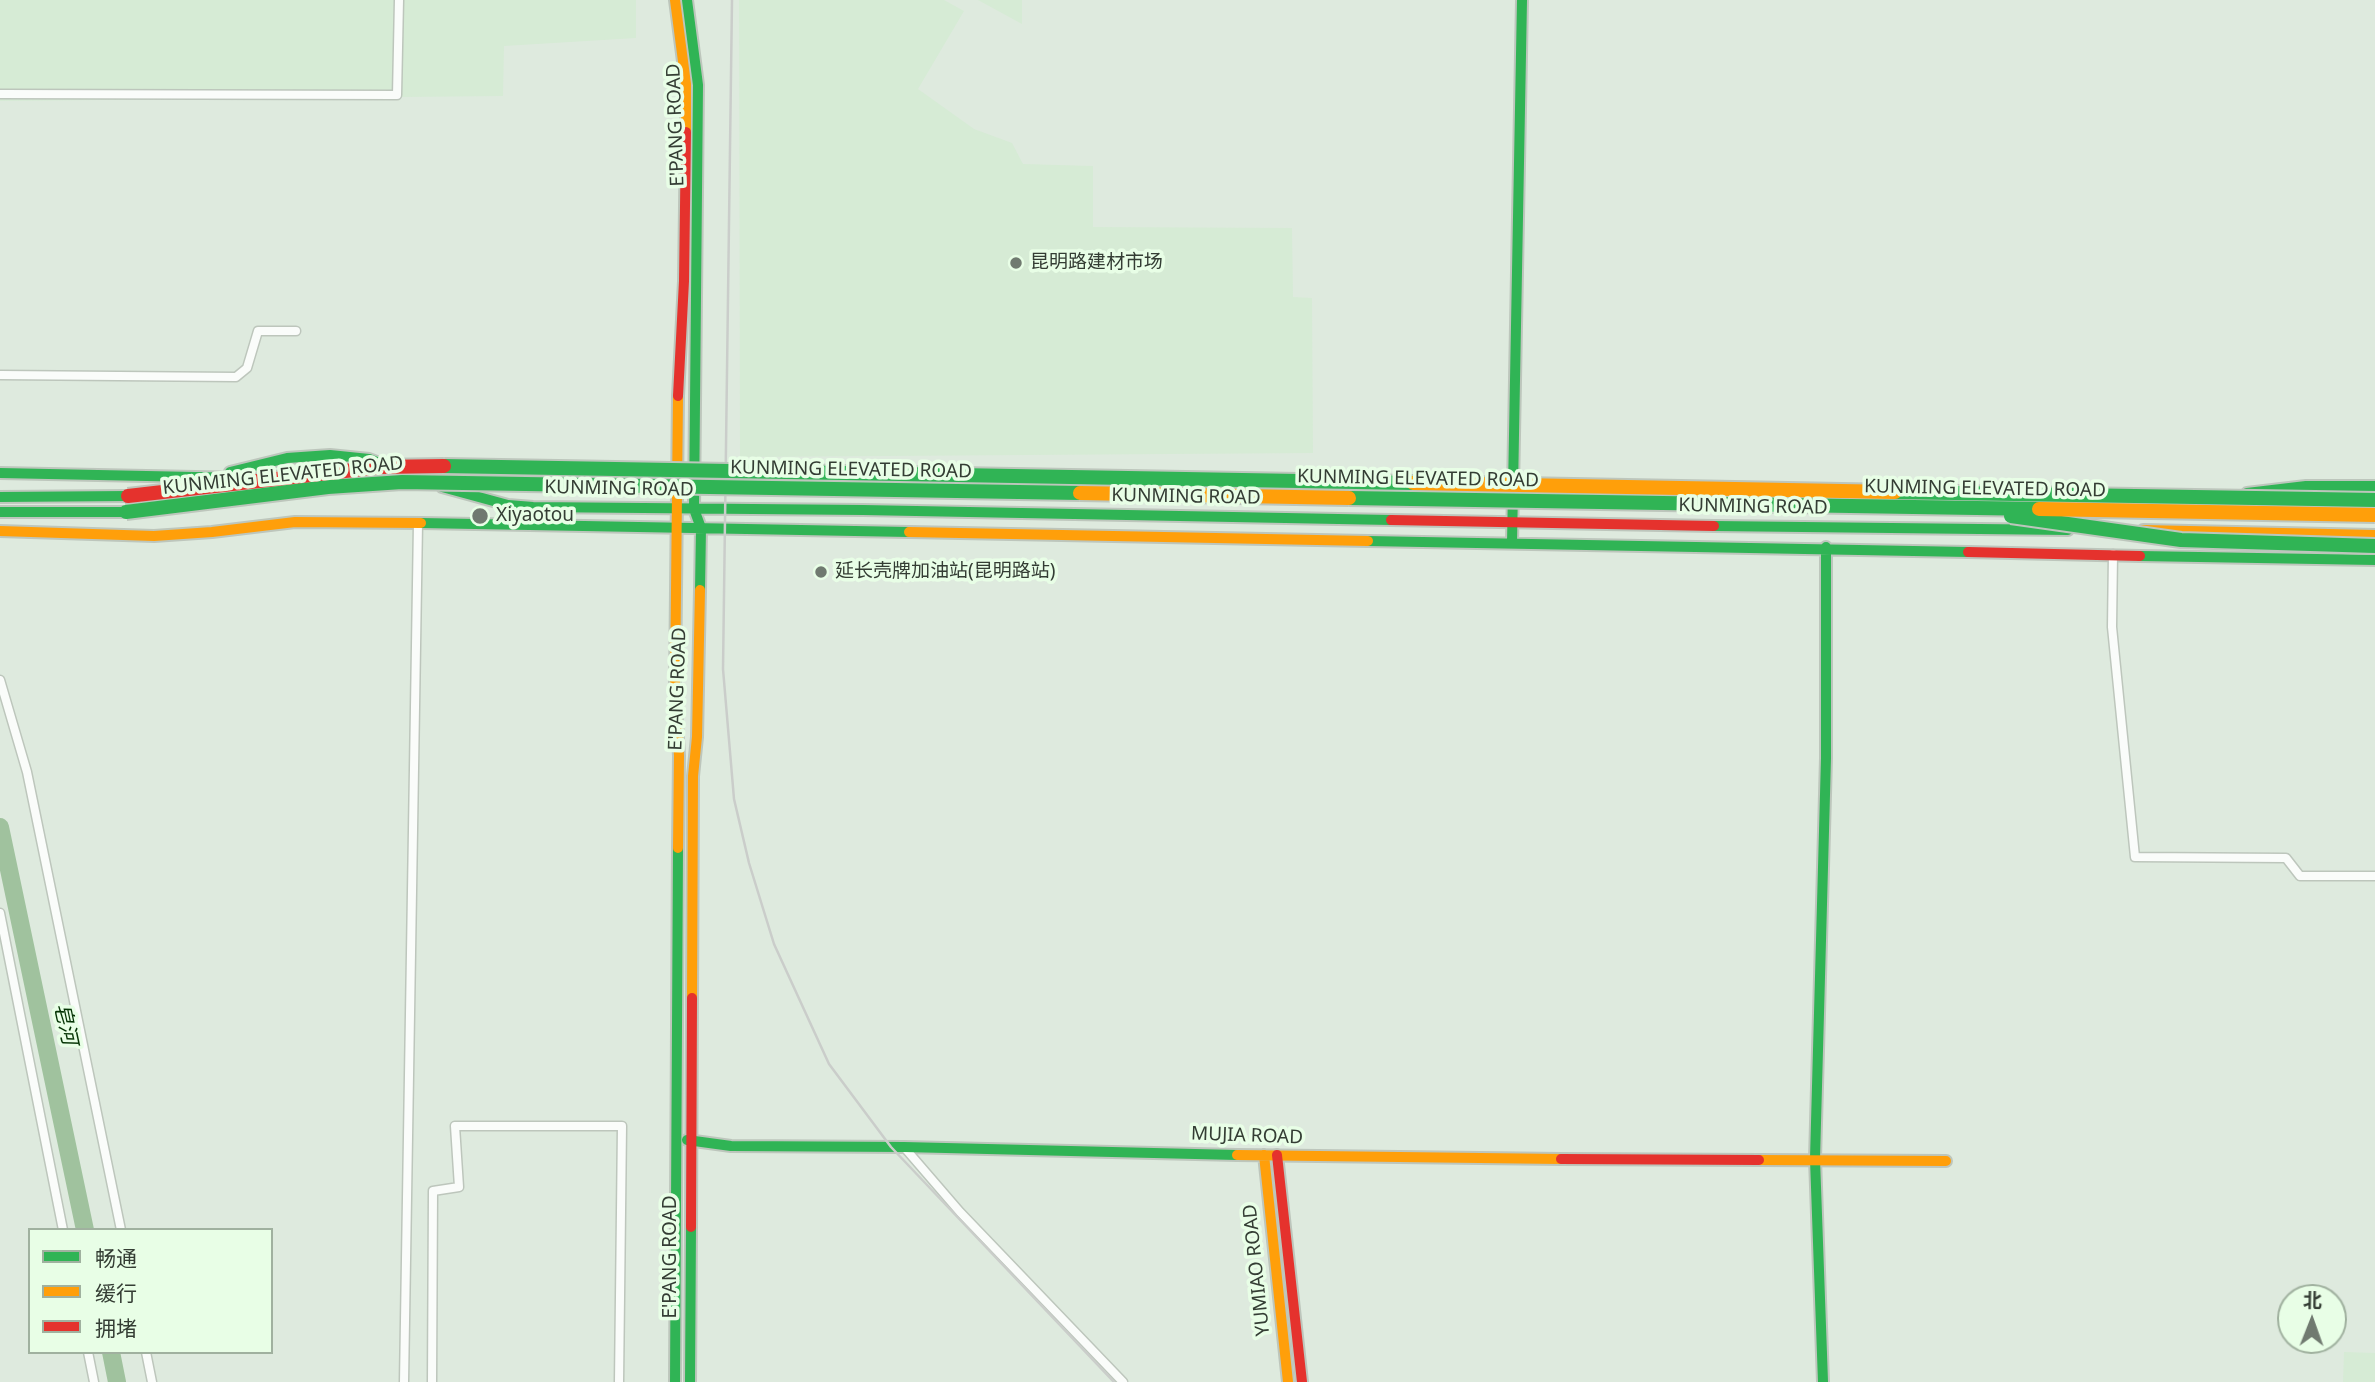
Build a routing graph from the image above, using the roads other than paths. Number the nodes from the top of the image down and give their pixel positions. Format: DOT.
graph roads {
  1 [pos="399,0"];
  2 [pos="675,0"];
  3 [pos="687,0"];
  4 [pos="1522,0"];
  5 [pos="0,94"];
  6 [pos="296,331"];
  7 [pos="0,374"];
  8 [pos="0,473"];
  9 [pos="203,477"];
  10 [pos="437,486"];
  11 [pos="2375,486"];
  12 [pos="0,496"];
  13 [pos="2214,497"];
  14 [pos="2375,500"];
  15 [pos="1964,508"];
  16 [pos="677,509"];
  17 [pos="694,509"];
  18 [pos="0,512"];
  19 [pos="2375,515"];
  20 [pos="1512,521"];
  21 [pos="418,523"];
  22 [pos="676,528"];
  23 [pos="701,528"];
  24 [pos="0,531"];
  25 [pos="2375,535"];
  26 [pos="1512,542"];
  27 [pos="2375,546"];
  28 [pos="1826,547"];
  29 [pos="2113,554"];
  30 [pos="2375,560"];
  31 [pos="676,616"];
  32 [pos="699,616"];
  33 [pos="0,680"];
  34 [pos="2375,876"];
  35 [pos="0,914"];
  36 [pos="685,1140"];
  37 [pos="904,1147"];
  38 [pos="1270,1155"];
  39 [pos="1815,1159"];
  40 [pos="1946,1161"];
  41 [pos="64,1228"];
  42 [pos="121,1228"];
  43 [pos="88,1354"];
  44 [pos="146,1354"];
  45 [pos="94,1382"];
  46 [pos="152,1382"];
  47 [pos="404,1382"];
  48 [pos="432,1382"];
  49 [pos="618,1382"];
  50 [pos="675,1382"];
  51 [pos="690,1382"];
  52 [pos="1123,1382"];
  53 [pos="1288,1382"];
  54 [pos="1301,1382"];
  55 [pos="1823,1382"];
  1 -- 5 [label="street"];
  2 -- 16 [label="main road, E'PANG ROAD"];
  3 -- 17 [label="main road, E'PANG ROAD"];
  4 -- 20 [label="main road"];
  6 -- 7 [label="street"];
  8 -- 9 [label="main road, KUNMING ROAD"];
  9 -- 10 [label="main road, KUNMING ROAD"];
  9 -- 10 [label="main road"];
  10 -- 16 [label="main road, KUNMING ROAD"];
  11 -- 13 [label="main road, bridge"];
  12 -- 13 [label="main road, KUNMING ELEVATED ROAD, bridge"];
  13 -- 14 [label="main road, KUNMING ELEVATED ROAD, bridge"];
  15 -- 18 [label="main road, KUNMING ELEVATED ROAD, bridge"];
  15 -- 19 [label="main road, KUNMING ELEVATED ROAD, bridge"];
  15 -- 27 [label="main road, bridge"];
  16 -- 17 [label="main road, KUNMING ROAD"];
  16 -- 22 [label="main road, E'PANG ROAD"];
  17 -- 20 [label="main road, KUNMING ROAD"];
  17 -- 23 [label="main road, E'PANG ROAD"];
  20 -- 25 [label="main road, KUNMING ROAD"];
  20 -- 26 [label="main road"];
  21 -- 22 [label="main road, KUNMING ROAD"];
  21 -- 24 [label="main road, KUNMING ROAD"];
  21 -- 47 [label="street"];
  22 -- 23 [label="main road, KUNMING ROAD"];
  22 -- 31 [label="main road, E'PANG ROAD"];
  23 -- 26 [label="main road, KUNMING ROAD"];
  23 -- 32 [label="main road, E'PANG ROAD"];
  26 -- 28 [label="main road, KUNMING ROAD"];
  28 -- 29 [label="main road, KUNMING ROAD"];
  28 -- 39 [label="main road"];
  29 -- 30 [label="main road, KUNMING ROAD"];
  29 -- 34 [label="street"];
  31 -- 32 [label="main road"];
  31 -- 36 [label="main road, E'PANG ROAD"];
  32 -- 36 [label="main road, E'PANG ROAD"];
  33 -- 42 [label="street"];
  35 -- 41 [label="street"];
  36 -- 37 [label="main road, MUJIA ROAD"];
  36 -- 50 [label="main road, E'PANG ROAD"];
  36 -- 51 [label="main road, E'PANG ROAD"];
  37 -- 38 [label="main road, MUJIA ROAD"];
  37 -- 52 [label="street"];
  38 -- 39 [label="main road, MUJIA ROAD"];
  38 -- 53 [label="main road, YUMIAO ROAD"];
  38 -- 54 [label="main road, YUMIAO ROAD"];
  39 -- 40 [label="main road, MUJIA ROAD"];
  39 -- 55 [label="main road"];
  43 -- 45 [label="street"];
  44 -- 46 [label="street"];
  48 -- 49 [label="street"];
}
